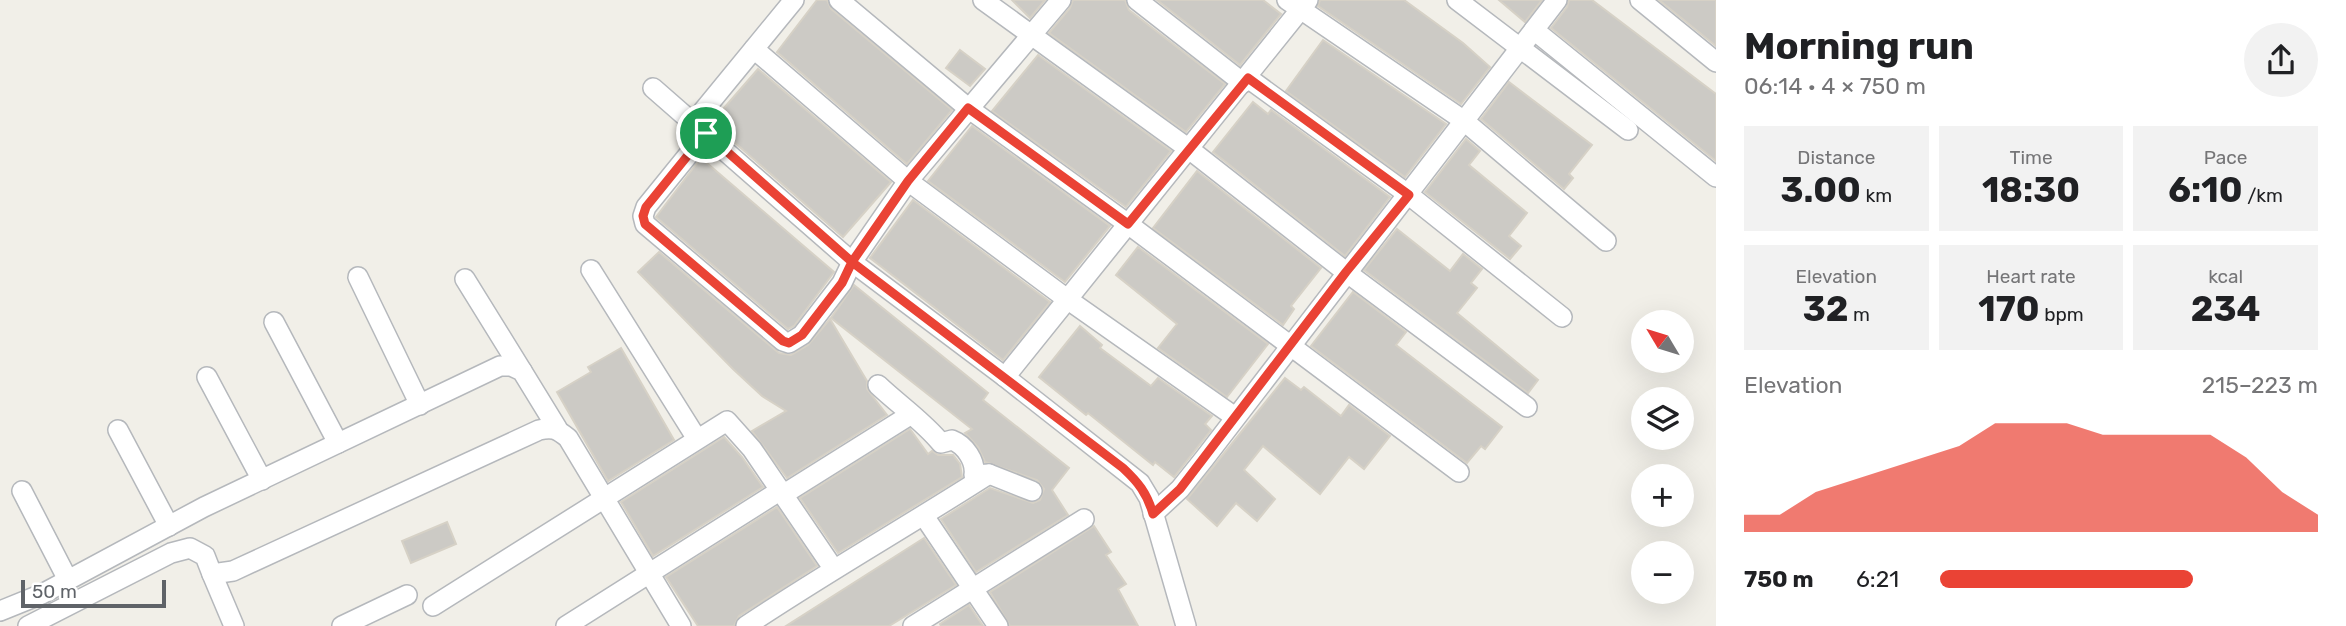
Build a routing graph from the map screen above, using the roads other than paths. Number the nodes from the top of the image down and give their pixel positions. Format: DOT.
graph roads {
  1 [pos="793,0"];
  2 [pos="839,0"];
  3 [pos="983,0"];
  4 [pos="1061,0"];
  5 [pos="1137,0"];
  6 [pos="1457,0"];
  7 [pos="1558,0"];
  8 [pos="1640,0"];
  9 [pos="1298,3"];
  10 [pos="1534,30"];
  11 [pos="1030,36"];
  12 [pos="1520,46"];
  13 [pos="754,49"];
  14 [pos="1716,62"];
  15 [pos="1245,80"];
  16 [pos="653,88"];
  17 [pos="968,108"];
  18 [pos="1463,120"];
  19 [pos="1628,130"];
  20 [pos="706,133"];
  21 [pos="1189,149"];
  22 [pos="1716,177"];
  23 [pos="908,181"];
  24 [pos="1409,195"];
  25 [pos="1128,224"];
  26 [pos="1606,241"];
  27 [pos="852,262"];
  28 [pos="590,270"];
  29 [pos="1346,272"];
  30 [pos="358,277"];
  31 [pos="465,279"];
  32 [pos="1067,299"];
  33 [pos="1562,317"];
  34 [pos="274,322"];
  35 [pos="1289,345"];
  36 [pos="522,371"];
  37 [pos="207,377"];
  38 [pos="1005,377"];
  39 [pos="878,386"];
  40 [pos="420,405"];
  41 [pos="1527,407"];
  42 [pos="910,415"];
  43 [pos="1235,417"];
  44 [pos="557,428"];
  45 [pos="118,429"];
  46 [pos="697,439"];
  47 [pos="338,443"];
  48 [pos="1459,472"];
  49 [pos="989,474"];
  50 [pos="262,480"];
  51 [pos="22,491"];
  52 [pos="1032,491"];
  53 [pos="782,492"];
  54 [pos="604,499"];
  55 [pos="1153,514"];
  56 [pos="924,516"];
  57 [pos="1084,519"];
  58 [pos="169,526"];
  59 [pos="833,568"];
  60 [pos="649,573"];
  61 [pos="212,574"];
  62 [pos="68,580"];
  63 [pos="974,588"];
  64 [pos="407,595"];
  65 [pos="433,606"];
  66 [pos="0,611"];
  67 [pos="29,626"];
  68 [pos="234,626"];
  69 [pos="342,626"];
  70 [pos="566,626"];
  71 [pos="681,626"];
  72 [pos="746,626"];
  73 [pos="913,626"];
  74 [pos="998,626"];
  75 [pos="1186,626"];
  1 -- 13 [label="street"];
  2 -- 17 [label="street"];
  3 -- 11 [label="street"];
  4 -- 11 [label="street"];
  5 -- 15 [label="street"];
  6 -- 12 [label="street"];
  7 -- 10 [label="street"];
  8 -- 14 [label="street"];
  9 -- 15 [label="street"];
  9 -- 18 [label="street"];
  10 -- 12 [label="street"];
  10 -- 22 [label="street"];
  11 -- 17 [label="street"];
  11 -- 21 [label="street"];
  12 -- 18 [label="street"];
  12 -- 19 [label="street"];
  13 -- 20 [label="street"];
  13 -- 23 [label="street"];
  15 -- 21 [label="street"];
  15 -- 24 [label="street"];
  16 -- 20 [label="street"];
  17 -- 23 [label="street"];
  17 -- 25 [label="street"];
  18 -- 24 [label="street"];
  18 -- 26 [label="street"];
  20 -- 27 [label="street"];
  20 -- 27 [label="street"];
  21 -- 25 [label="street"];
  21 -- 29 [label="street"];
  23 -- 27 [label="street"];
  23 -- 32 [label="street"];
  24 -- 29 [label="street"];
  24 -- 33 [label="street"];
  25 -- 32 [label="street"];
  25 -- 35 [label="street"];
  27 -- 38 [label="street"];
  28 -- 46 [label="street"];
  29 -- 35 [label="street"];
  29 -- 41 [label="street"];
  30 -- 40 [label="street"];
  31 -- 36 [label="street"];
  32 -- 38 [label="street"];
  32 -- 43 [label="street"];
  34 -- 47 [label="street"];
  35 -- 43 [label="street"];
  35 -- 48 [label="street"];
  36 -- 40 [label="street"];
  36 -- 44 [label="street"];
  37 -- 50 [label="street"];
  38 -- 55 [label="street"];
  39 -- 42 [label="street"];
  40 -- 47 [label="street"];
  42 -- 49 [label="street"];
  42 -- 53 [label="street"];
  43 -- 55 [label="street"];
  44 -- 54 [label="street"];
  44 -- 61 [label="street"];
  45 -- 58 [label="street"];
  46 -- 53 [label="street"];
  46 -- 54 [label="street"];
  47 -- 50 [label="street"];
  49 -- 52 [label="street"];
  49 -- 56 [label="street"];
  50 -- 58 [label="street"];
  51 -- 62 [label="street"];
  53 -- 59 [label="street"];
  53 -- 60 [label="street"];
  54 -- 60 [label="street"];
  54 -- 65 [label="street"];
  55 -- 75 [label="street"];
  56 -- 59 [label="street"];
  56 -- 63 [label="street"];
  57 -- 63 [label="street"];
  58 -- 62 [label="street"];
  59 -- 72 [label="street"];
  60 -- 70 [label="street"];
  60 -- 71 [label="street"];
  61 -- 67 [label="street"];
  61 -- 68 [label="street"];
  62 -- 66 [label="street"];
  63 -- 73 [label="street"];
  63 -- 74 [label="street"];
  64 -- 69 [label="street"];
}
